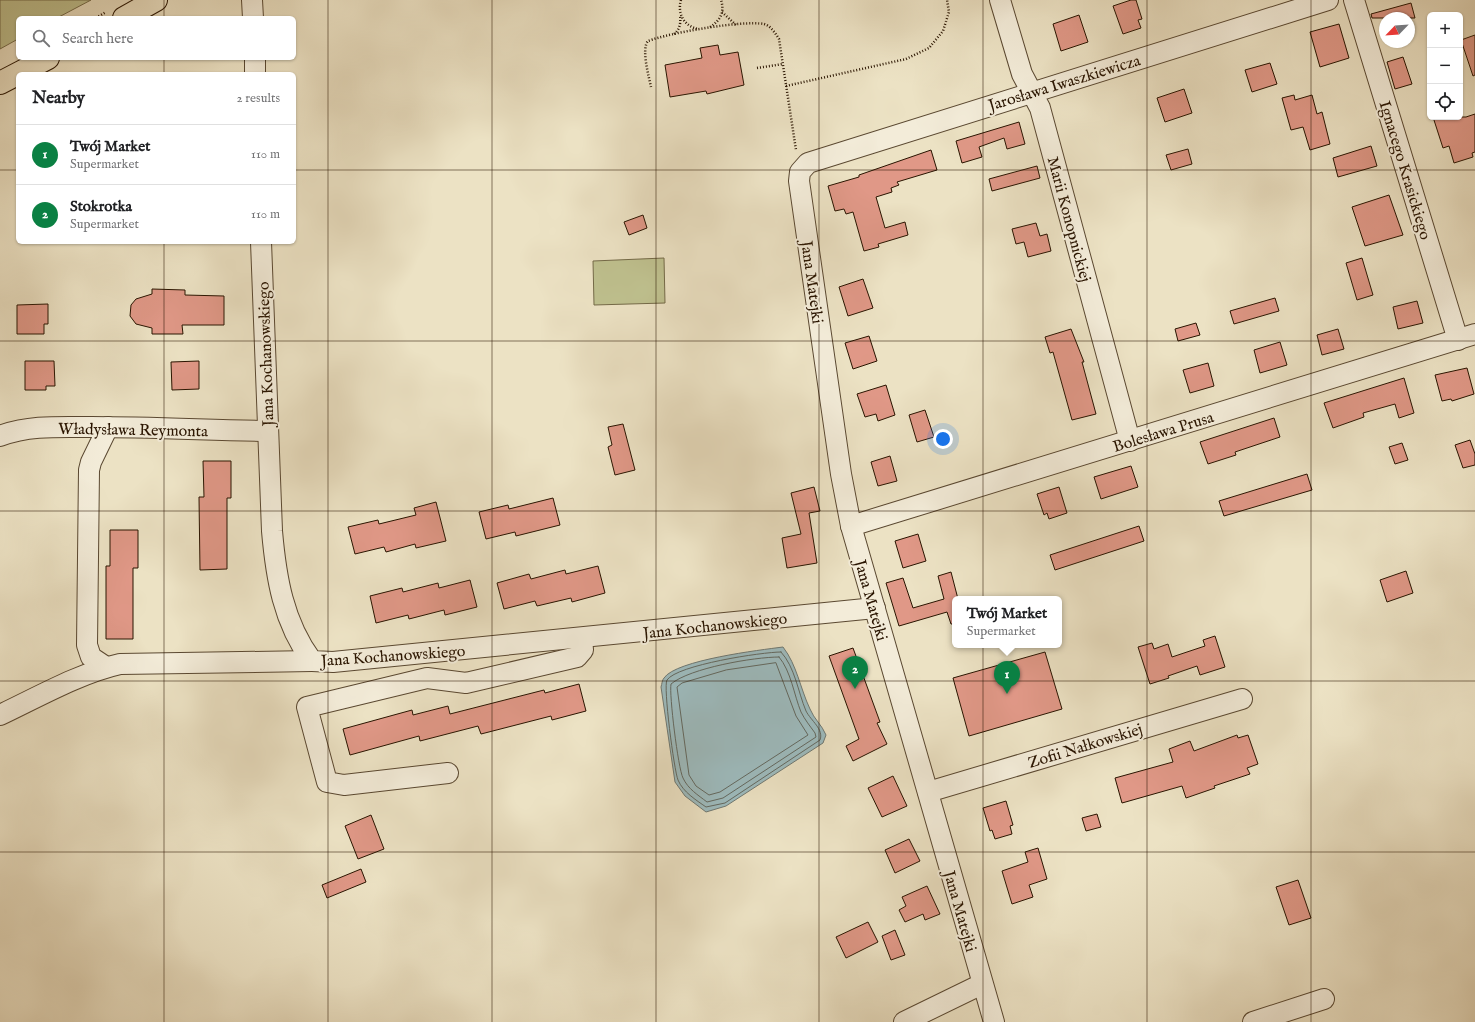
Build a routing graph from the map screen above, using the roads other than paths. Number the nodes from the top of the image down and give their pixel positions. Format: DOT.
graph roads {
  1 [pos="156,0"];
  2 [pos="252,0"];
  3 [pos="1000,0"];
  4 [pos="1328,0"];
  5 [pos="1354,0"];
  6 [pos="128,16"];
  7 [pos="253,16"];
  8 [pos="44,60"];
  9 [pos="255,60"];
  10 [pos="21,72"];
  11 [pos="255,72"];
  12 [pos="16,75"];
  13 [pos="0,83"];
  14 [pos="1031,92"];
  15 [pos="801,170"];
  16 [pos="261,244"];
  17 [pos="1466,337"];
  18 [pos="108,427"];
  19 [pos="268,432"];
  20 [pos="0,436"];
  21 [pos="1130,441"];
  22 [pos="852,526"];
  23 [pos="875,608"];
  24 [pos="582,638"];
  25 [pos="312,661"];
  26 [pos="106,667"];
  27 [pos="1242,699"];
  28 [pos="0,715"];
  29 [pos="448,773"];
  30 [pos="928,792"];
  31 [pos="982,984"];
  32 [pos="1324,1000"];
  33 [pos="904,1022"];
  34 [pos="994,1022"];
  35 [pos="1253,1022"];
  1 -- 6 [label="main road"];
  2 -- 7 [label="street"];
  3 -- 14 [label="street, Marii Konopnickiej"];
  4 -- 14 [label="street, Jarosława Iwaszkiewicza"];
  5 -- 17 [label="street, Ignacego Krasickiego"];
  8 -- 10 [label="main road"];
  9 -- 11 [label="street"];
  12 -- 13 [label="main road"];
  14 -- 15 [label="street, Jarosława Iwaszkiewicza"];
  14 -- 21 [label="street, Marii Konopnickiej"];
  15 -- 22 [label="street, Jana Matejki"];
  16 -- 19 [label="street, Jana Kochanowskiego"];
  17 -- 21 [label="street, Bolesława Prusa"];
  18 -- 19 [label="street, Władysława Reymonta"];
  18 -- 20 [label="street, Władysława Reymonta"];
  18 -- 26 [label="street"];
  19 -- 25 [label="street, Jana Kochanowskiego"];
  21 -- 22 [label="street, Bolesława Prusa"];
  22 -- 23 [label="street, Jana Matejki"];
  23 -- 24 [label="street, Jana Kochanowskiego"];
  23 -- 30 [label="street, Jana Matejki"];
  24 -- 25 [label="street, Jana Kochanowskiego"];
  24 -- 29 [label="street"];
  25 -- 26 [label="street"];
  26 -- 28 [label="street"];
  27 -- 30 [label="street, Zofii Nałkowskiej"];
  30 -- 31 [label="street, Jana Matejki"];
  31 -- 33 [label="street"];
  31 -- 34 [label="street, Jana Matejki"];
  32 -- 35 [label="street"];
}
